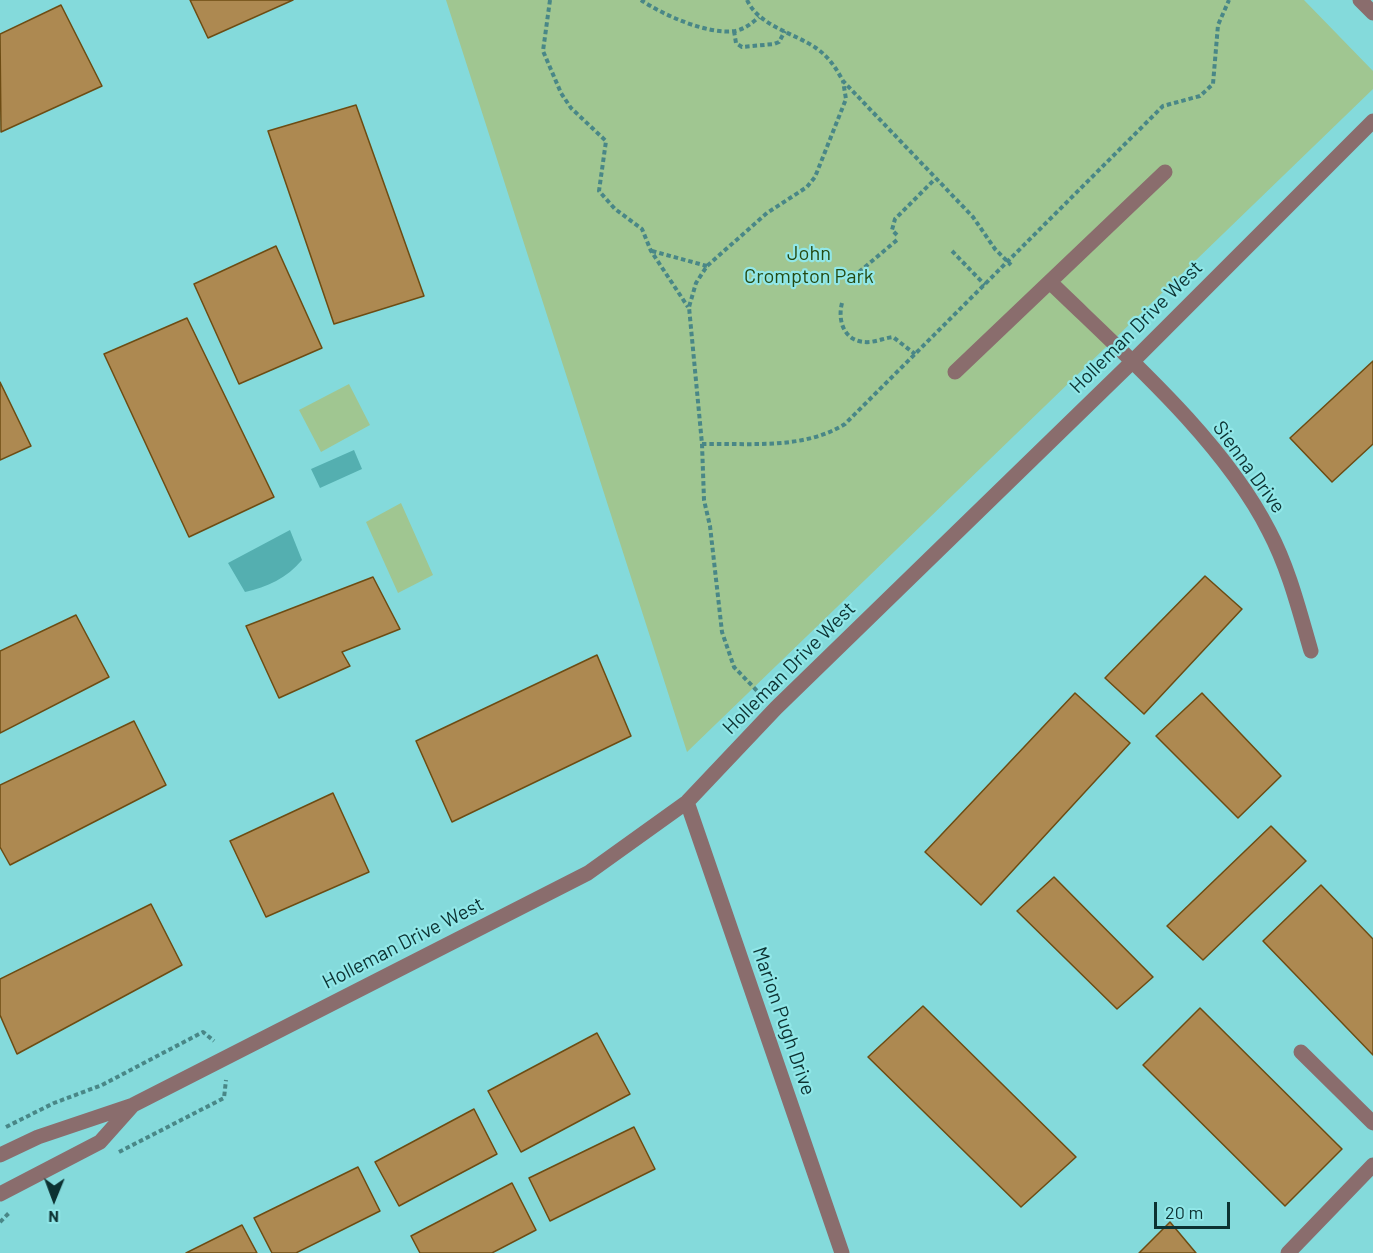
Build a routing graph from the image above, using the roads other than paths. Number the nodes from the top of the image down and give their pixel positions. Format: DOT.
graph roads {
  1 [pos="1360,0"];
  2 [pos="1373,14"];
  3 [pos="1373,121"];
  4 [pos="1165,172"];
  5 [pos="1050,282"];
  6 [pos="1132,362"];
  7 [pos="955,372"];
  8 [pos="1311,651"];
  9 [pos="687,802"];
  10 [pos="1301,1052"];
  11 [pos="133,1105"];
  12 [pos="1373,1123"];
  13 [pos="0,1155"];
  14 [pos="1373,1166"];
  15 [pos="0,1194"];
  16 [pos="842,1253"];
  17 [pos="1288,1253"];
  1 -- 2 [label="street"];
  3 -- 6 [label="street, Holleman Drive West"];
  4 -- 5 [label="street"];
  5 -- 6 [label="street, Sienna Drive"];
  5 -- 7 [label="street"];
  6 -- 8 [label="street, Sienna Drive"];
  6 -- 9 [label="street, Holleman Drive West"];
  9 -- 11 [label="street, Holleman Drive West"];
  9 -- 16 [label="street, Marion Pugh Drive"];
  10 -- 12 [label="street"];
  11 -- 13 [label="street, Holleman Drive West"];
  11 -- 15 [label="street, Holleman Drive West"];
  14 -- 17 [label="street"];
}
